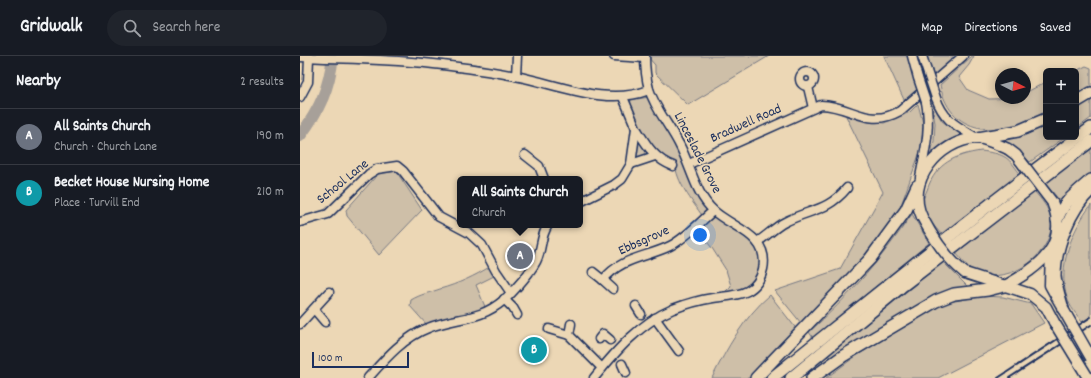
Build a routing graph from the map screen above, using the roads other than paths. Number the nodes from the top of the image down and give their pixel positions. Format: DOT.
graph roads {
  1 [pos="517,56"];
  2 [pos="614,56"];
  3 [pos="912,56"];
  4 [pos="922,56"];
  5 [pos="963,56"];
  6 [pos="300,57"];
  7 [pos="645,57"];
  8 [pos="309,58"];
  9 [pos="328,58"];
  10 [pos="516,76"];
  11 [pos="808,87"];
  12 [pos="649,90"];
  13 [pos="1091,93"];
  14 [pos="300,97"];
  15 [pos="623,97"];
  16 [pos="1079,100"];
  17 [pos="813,108"];
  18 [pos="1043,120"];
  19 [pos="636,128"];
  20 [pos="1091,128"];
  21 [pos="977,138"];
  22 [pos="1091,141"];
  23 [pos="525,155"];
  24 [pos="655,156"];
  25 [pos="631,164"];
  26 [pos="688,164"];
  27 [pos="672,166"];
  28 [pos="543,176"];
  29 [pos="1091,180"];
  30 [pos="919,182"];
  31 [pos="847,188"];
  32 [pos="1091,190"];
  33 [pos="583,200"];
  34 [pos="713,211"];
  35 [pos="1057,220"];
  36 [pos="300,222"];
  37 [pos="457,227"];
  38 [pos="460,228"];
  39 [pos="546,228"];
  40 [pos="757,242"];
  41 [pos="1051,250"];
  42 [pos="592,272"];
  43 [pos="603,280"];
  44 [pos="1005,286"];
  45 [pos="613,289"];
  46 [pos="329,292"];
  47 [pos="510,293"];
  48 [pos="504,300"];
  49 [pos="636,306"];
  50 [pos="314,309"];
  51 [pos="1063,309"];
  52 [pos="517,315"];
  53 [pos="655,318"];
  54 [pos="644,319"];
  55 [pos="326,322"];
  56 [pos="300,324"];
  57 [pos="571,324"];
  58 [pos="549,330"];
  59 [pos="569,335"];
  60 [pos="599,339"];
  61 [pos="615,344"];
  62 [pos="679,351"];
  63 [pos="1091,358"];
  64 [pos="618,360"];
  65 [pos="602,368"];
  66 [pos="626,373"];
  67 [pos="1088,377"];
  68 [pos="368,378"];
  69 [pos="594,378"];
  70 [pos="756,378"];
  71 [pos="772,378"];
  72 [pos="791,378"];
  73 [pos="812,378"];
  1 -- 10 [label="street"];
  2 -- 7 [label="street"];
  3 -- 30 [label="street, bridge"];
  4 -- 21 [label="street, bridge"];
  5 -- 17 [label="street, Bradwell Road"];
  6 -- 8 [label="street"];
  7 -- 12 [label="street, Linceslade Grove"];
  8 -- 9 [label="street"];
  8 -- 14 [label="street"];
  9 -- 10 [label="street"];
  10 -- 15 [label="street"];
  11 -- 17 [label="street"];
  12 -- 15 [label="street"];
  12 -- 26 [label="street, Linceslade Grove"];
  13 -- 16 [label="highway"];
  15 -- 19 [label="street"];
  17 -- 26 [label="street, Bradwell Road"];
  18 -- 21 [label="highway"];
  19 -- 24 [label="street"];
  19 -- 25 [label="street"];
  20 -- 71 [label="highway"];
  21 -- 30 [label="main road"];
  21 -- 35 [label="main road, bridge"];
  22 -- 72 [label="highway"];
  23 -- 28 [label="street"];
  24 -- 25 [label="street"];
  24 -- 27 [label="street"];
  25 -- 33 [label="street"];
  26 -- 34 [label="street, Linceslade Grove"];
  29 -- 35 [label="highway"];
  30 -- 44 [label="main road, bridge"];
  30 -- 70 [label="highway"];
  31 -- 40 [label="street"];
  32 -- 51 [label="highway"];
  34 -- 40 [label="street, Linceslade Grove"];
  34 -- 43 [label="street, Ebbsgrove"];
  35 -- 41 [label="main road"];
  36 -- 37 [label="street, School Lane"];
  38 -- 47 [label="street, School Lane"];
  39 -- 47 [label="street"];
  40 -- 53 [label="street"];
  41 -- 44 [label="main road"];
  41 -- 51 [label="main road"];
  42 -- 43 [label="street"];
  43 -- 45 [label="street"];
  44 -- 67 [label="main road, bridge"];
  44 -- 73 [label="highway"];
  46 -- 50 [label="street"];
  47 -- 48 [label="street"];
  48 -- 52 [label="street"];
  48 -- 68 [label="street"];
  49 -- 54 [label="street"];
  50 -- 55 [label="street"];
  50 -- 56 [label="street"];
  51 -- 63 [label="main road, bridge"];
  53 -- 54 [label="street"];
  53 -- 62 [label="street"];
  54 -- 61 [label="street"];
  57 -- 59 [label="street"];
  58 -- 59 [label="street"];
  59 -- 65 [label="street"];
  60 -- 61 [label="street"];
  61 -- 64 [label="street"];
  64 -- 65 [label="street"];
  64 -- 66 [label="street"];
  65 -- 69 [label="street"];
}
